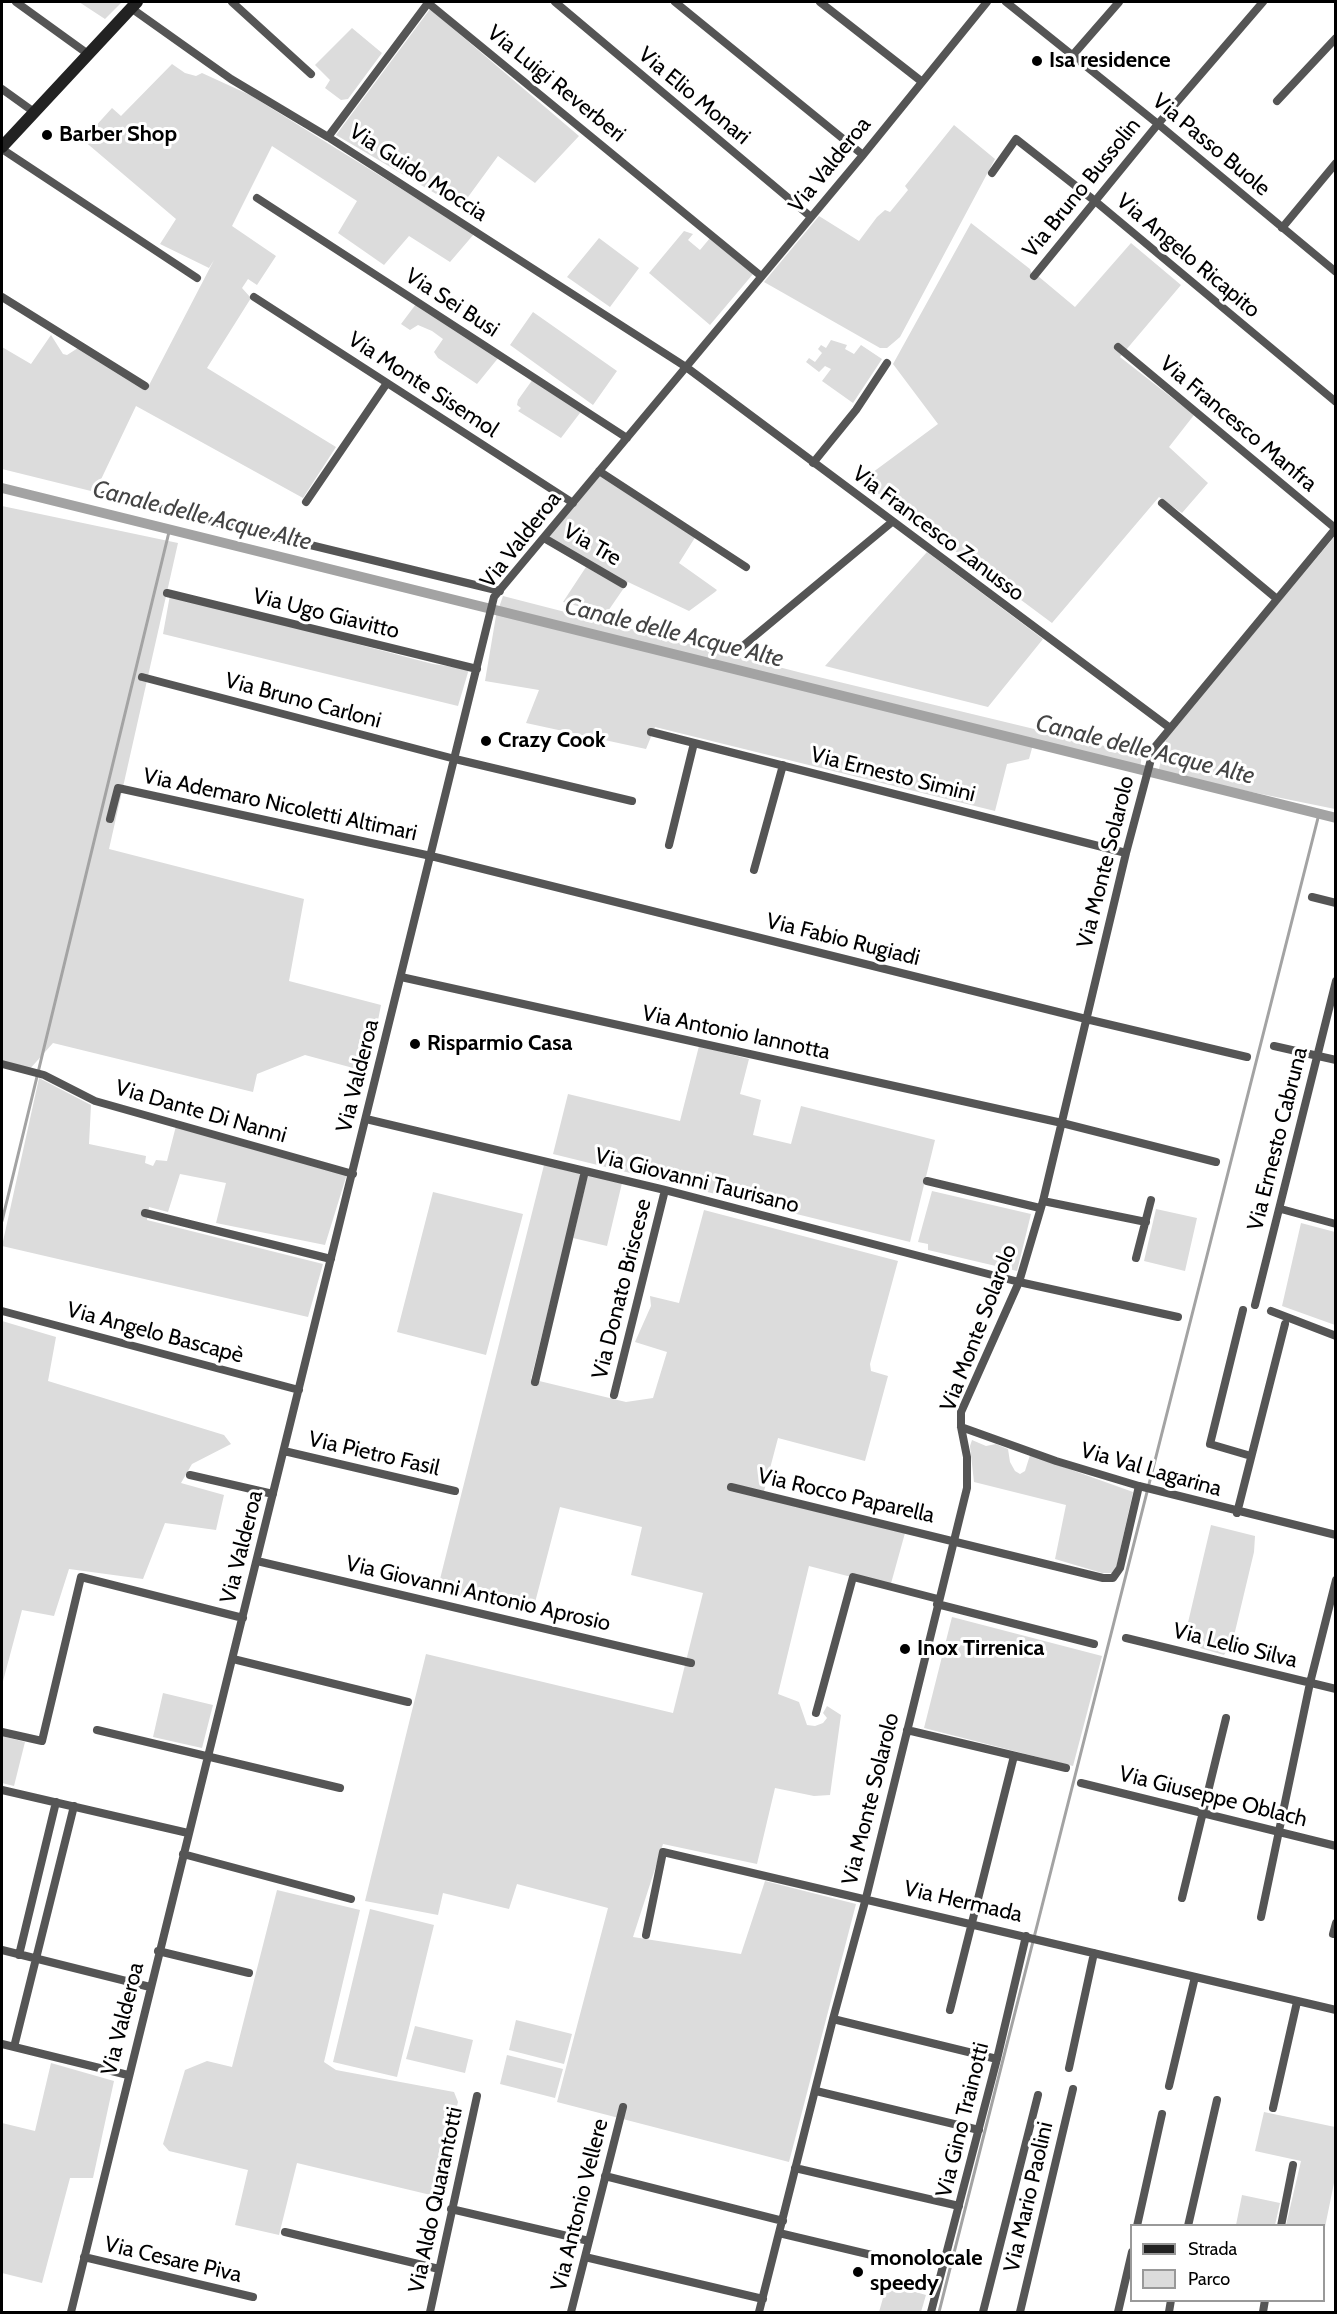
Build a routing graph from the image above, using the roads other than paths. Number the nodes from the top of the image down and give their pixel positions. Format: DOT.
graph roads {
  1 [pos="16,2"];
  2 [pos="232,2"];
  3 [pos="555,2"];
  4 [pos="675,2"];
  5 [pos="820,2"];
  6 [pos="987,2"];
  7 [pos="1006,2"];
  8 [pos="1119,2"];
  9 [pos="1263,2"];
  10 [pos="134,5"];
  11 [pos="1335,38"];
  12 [pos="88,54"];
  13 [pos="1072,56"];
  14 [pos="311,74"];
  15 [pos="921,81"];
  16 [pos="2,89"];
  17 [pos="1277,101"];
  18 [pos="34,112"];
  19 [pos="1158,124"];
  20 [pos="328,137"];
  21 [pos="2,148"];
  22 [pos="863,154"];
  23 [pos="1335,162"];
  24 [pos="992,173"];
  25 [pos="256,198"];
  26 [pos="1095,201"];
  27 [pos="811,217"];
  28 [pos="1282,228"];
  29 [pos="1335,272"];
  30 [pos="762,276"];
  31 [pos="1034,276"];
  32 [pos="197,278"];
  33 [pos="2,297"];
  34 [pos="254,297"];
  35 [pos="1118,348"];
  36 [pos="887,363"];
  37 [pos="686,367"];
  38 [pos="387,383"];
  39 [pos="145,386"];
  40 [pos="1335,402"];
  41 [pos="627,438"];
  42 [pos="813,463"];
  43 [pos="599,471"];
  44 [pos="104,495"];
  45 [pos="306,502"];
  46 [pos="573,503"];
  47 [pos="1162,503"];
  48 [pos="892,522"];
  49 [pos="1335,528"];
  50 [pos="544,538"];
  51 [pos="746,567"];
  52 [pos="623,584"];
  53 [pos="167,593"];
  54 [pos="497,594"];
  55 [pos="1277,598"];
  56 [pos="738,650"];
  57 [pos="477,669"];
  58 [pos="142,677"];
  59 [pos="1170,728"];
  60 [pos="651,732"];
  61 [pos="694,743"];
  62 [pos="455,759"];
  63 [pos="783,765"];
  64 [pos="632,801"];
  65 [pos="110,819"];
  66 [pos="669,845"];
  67 [pos="1126,853"];
  68 [pos="431,856"];
  69 [pos="754,870"];
  70 [pos="1312,897"];
  71 [pos="1335,903"];
  72 [pos="402,977"];
  73 [pos="1335,981"];
  74 [pos="1086,1019"];
  75 [pos="1274,1046"];
  76 [pos="1316,1056"];
  77 [pos="1247,1057"];
  78 [pos="1335,1060"];
  79 [pos="2,1064"];
  80 [pos="366,1119"];
  81 [pos="1062,1124"];
  82 [pos="1216,1162"];
  83 [pos="585,1171"];
  84 [pos="353,1174"];
  85 [pos="927,1181"];
  86 [pos="665,1190"];
  87 [pos="1151,1200"];
  88 [pos="1041,1205"];
  89 [pos="1281,1209"];
  90 [pos="145,1213"];
  91 [pos="1146,1222"];
  92 [pos="1335,1224"];
  93 [pos="1136,1258"];
  94 [pos="331,1259"];
  95 [pos="1019,1282"];
  96 [pos="1255,1305"];
  97 [pos="1243,1310"];
  98 [pos="2,1311"];
  99 [pos="1271,1311"];
  100 [pos="1178,1317"];
  101 [pos="1285,1324"];
  102 [pos="1335,1336"];
  103 [pos="535,1382"];
  104 [pos="299,1390"];
  105 [pos="614,1395"];
  106 [pos="961,1427"];
  107 [pos="284,1452"];
  108 [pos="1251,1456"];
  109 [pos="190,1475"];
  110 [pos="1139,1486"];
  111 [pos="731,1487"];
  112 [pos="456,1491"];
  113 [pos="273,1494"];
  114 [pos="1237,1512"];
  115 [pos="1335,1535"];
  116 [pos="953,1540"];
  117 [pos="257,1561"];
  118 [pos="1335,1580"];
  119 [pos="938,1601"];
  120 [pos="243,1618"];
  121 [pos="1126,1638"];
  122 [pos="1094,1644"];
  123 [pos="233,1659"];
  124 [pos="692,1663"];
  125 [pos="1310,1683"];
  126 [pos="1335,1689"];
  127 [pos="408,1702"];
  128 [pos="816,1713"];
  129 [pos="1226,1718"];
  130 [pos="907,1730"];
  131 [pos="97,1731"];
  132 [pos="2,1732"];
  133 [pos="1014,1755"];
  134 [pos="208,1756"];
  135 [pos="1066,1768"];
  136 [pos="1081,1784"];
  137 [pos="340,1788"];
  138 [pos="2,1790"];
  139 [pos="56,1802"];
  140 [pos="74,1806"];
  141 [pos="1203,1813"];
  142 [pos="1279,1832"];
  143 [pos="188,1833"];
  144 [pos="1335,1845"];
  145 [pos="183,1854"];
  146 [pos="866,1898"];
  147 [pos="1182,1898"];
  148 [pos="351,1899"];
  149 [pos="1260,1917"];
  150 [pos="1335,1923"];
  151 [pos="972,1924"];
  152 [pos="1333,1934"];
  153 [pos="646,1935"];
  154 [pos="1027,1936"];
  155 [pos="2,1950"];
  156 [pos="158,1951"];
  157 [pos="1094,1953"];
  158 [pos="20,1955"];
  159 [pos="36,1959"];
  160 [pos="249,1973"];
  161 [pos="1195,1977"];
  162 [pos="150,1987"];
  163 [pos="1297,2002"];
  164 [pos="950,2010"];
  165 [pos="1335,2010"];
  166 [pos="833,2019"];
  167 [pos="2,2044"];
  168 [pos="14,2047"];
  169 [pos="997,2059"];
  170 [pos="1069,2068"];
  171 [pos="128,2075"];
  172 [pos="1169,2086"];
  173 [pos="1073,2089"];
  174 [pos="816,2091"];
  175 [pos="1038,2095"];
  176 [pos="477,2096"];
  177 [pos="1216,2100"];
  178 [pos="624,2107"];
  179 [pos="1273,2108"];
  180 [pos="1162,2114"];
  181 [pos="979,2130"];
  182 [pos="1293,2165"];
  183 [pos="795,2168"];
  184 [pos="605,2176"];
  185 [pos="959,2205"];
  186 [pos="451,2209"];
  187 [pos="783,2221"];
  188 [pos="1137,2224"];
  189 [pos="1188,2224"];
  190 [pos="1281,2224"];
  191 [pos="285,2232"];
  192 [pos="779,2233"];
  193 [pos="589,2241"];
  194 [pos="84,2257"];
  195 [pos="585,2257"];
  196 [pos="880,2257"];
  197 [pos="1130,2257"];
  198 [pos="439,2269"];
  199 [pos="253,2297"];
  200 [pos="763,2299"];
  201 [pos="71,2313"];
  202 [pos="430,2313"];
  203 [pos="571,2313"];
  204 [pos="759,2313"];
  205 [pos="931,2313"];
  206 [pos="983,2313"];
  207 [pos="1020,2313"];
  208 [pos="1118,2313"];
  1 -- 12 [label="street"];
  2 -- 14 [label="street"];
  3 -- 27 [label="street, Via Elio Monari"];
  4 -- 22 [label="street"];
  5 -- 15 [label="street"];
  6 -- 15 [label="street, Via Valderoa"];
  7 -- 13 [label="street, Via Passo Buole"];
  8 -- 13 [label="street"];
  9 -- 19 [label="street, Via Bruno Bussolin"];
  10 -- 12 [label="street"];
  10 -- 20 [label="street, Via Guido Moccia"];
  11 -- 17 [label="street"];
  12 -- 18 [label="street"];
  13 -- 19 [label="street, Via Passo Buole"];
  15 -- 22 [label="street, Via Valderoa"];
  16 -- 18 [label="street"];
  18 -- 21 [label="street"];
  19 -- 26 [label="street, Via Bruno Bussolin"];
  19 -- 28 [label="street, Via Passo Buole"];
  20 -- 30 [label="street, Via Luigi Reverberi"];
  20 -- 37 [label="street, Via Guido Moccia"];
  21 -- 32 [label="street"];
  22 -- 27 [label="street, Via Valderoa"];
  23 -- 28 [label="street"];
  24 -- 26 [label="street, Via Angelo Ricapito"];
  25 -- 41 [label="street, Via Sei Busi"];
  26 -- 31 [label="street, Via Bruno Bussolin"];
  26 -- 40 [label="street, Via Angelo Ricapito"];
  27 -- 30 [label="street, Via Valderoa"];
  28 -- 29 [label="street, Via Passo Buole"];
  30 -- 37 [label="street, Via Valderoa"];
  33 -- 39 [label="street"];
  34 -- 38 [label="street, Via Monte Sisemol"];
  35 -- 49 [label="street, Via Francesco Manfra"];
  36 -- 42 [label="street"];
  37 -- 41 [label="street, Via Valderoa"];
  37 -- 42 [label="street, Via Francesco Zanusso"];
  38 -- 45 [label="street"];
  38 -- 46 [label="street, Via Monte Sisemol"];
  41 -- 43 [label="street, Via Valderoa"];
  42 -- 48 [label="street, Via Francesco Zanusso"];
  43 -- 46 [label="street, Via Valderoa"];
  43 -- 51 [label="street"];
  44 -- 54 [label="street"];
  46 -- 50 [label="street, Via Valderoa"];
  47 -- 55 [label="street"];
  48 -- 56 [label="street"];
  48 -- 59 [label="street, Via Francesco Zanusso"];
  49 -- 55 [label="street, Via Monte Solarolo"];
  50 -- 52 [label="street, Via Tre"];
  50 -- 54 [label="street, Via Valderoa"];
  53 -- 57 [label="street, Via Ugo Giavitto"];
  54 -- 57 [label="street, Via Valderoa"];
  55 -- 59 [label="street, Via Monte Solarolo"];
  57 -- 62 [label="street, Via Valderoa"];
  58 -- 62 [label="street, Via Bruno Carloni"];
  59 -- 67 [label="street, Via Monte Solarolo"];
  60 -- 61 [label="street, Via Ernesto Simini"];
  61 -- 63 [label="street, Via Ernesto Simini"];
  61 -- 66 [label="street"];
  62 -- 64 [label="street, Via Bruno Carloni"];
  62 -- 68 [label="street, Via Valderoa"];
  63 -- 67 [label="street, Via Ernesto Simini"];
  63 -- 69 [label="street"];
  65 -- 68 [label="street, Via Ademaro Nicoletti Altimari"];
  67 -- 74 [label="street, Via Monte Solarolo"];
  68 -- 72 [label="street, Via Valderoa"];
  68 -- 74 [label="street, Via Fabio Rugiadi"];
  70 -- 71 [label="street"];
  72 -- 80 [label="street, Via Valderoa"];
  72 -- 81 [label="street, Via Antonio Iannotta"];
  73 -- 76 [label="street, Via Ernesto Cabruna"];
  74 -- 77 [label="street, Via Fabio Rugiadi"];
  74 -- 81 [label="street, Via Monte Solarolo"];
  75 -- 76 [label="street"];
  76 -- 78 [label="street"];
  76 -- 89 [label="street, Via Ernesto Cabruna"];
  79 -- 84 [label="street, Via Dante Di Nanni"];
  80 -- 83 [label="street, Via Giovanni Taurisano"];
  80 -- 84 [label="street, Via Valderoa"];
  81 -- 82 [label="street, Via Antonio Iannotta"];
  81 -- 88 [label="street, Via Monte Solarolo"];
  83 -- 86 [label="street, Via Giovanni Taurisano"];
  83 -- 103 [label="street"];
  84 -- 94 [label="street, Via Valderoa"];
  85 -- 88 [label="street"];
  86 -- 95 [label="street, Via Giovanni Taurisano"];
  86 -- 105 [label="street, Via Donato Briscese"];
  87 -- 91 [label="street"];
  88 -- 91 [label="street"];
  88 -- 95 [label="street, Via Monte Solarolo"];
  89 -- 92 [label="street"];
  89 -- 96 [label="street, Via Ernesto Cabruna"];
  90 -- 94 [label="street"];
  91 -- 93 [label="street"];
  94 -- 104 [label="street, Via Valderoa"];
  95 -- 100 [label="street, Via Giovanni Taurisano"];
  95 -- 106 [label="street, Via Monte Solarolo"];
  97 -- 108 [label="street"];
  98 -- 104 [label="street, Via Angelo Bascapè"];
  99 -- 102 [label="street"];
  101 -- 108 [label="street"];
  104 -- 107 [label="street, Via Valderoa"];
  106 -- 110 [label="street, Via Val Lagarina"];
  106 -- 116 [label="street, Via Monte Solarolo"];
  107 -- 112 [label="street, Via Pietro Fasil"];
  107 -- 113 [label="street, Via Valderoa"];
  108 -- 114 [label="street"];
  109 -- 113 [label="street"];
  110 -- 114 [label="street, Via Val Lagarina"];
  110 -- 116 [label="street, Via Rocco Paparella"];
  111 -- 116 [label="street, Via Rocco Paparella"];
  113 -- 117 [label="street, Via Valderoa"];
  114 -- 115 [label="street, Via Val Lagarina"];
  116 -- 119 [label="street, Via Monte Solarolo"];
  117 -- 120 [label="street, Via Valderoa"];
  117 -- 124 [label="street, Via Giovanni Antonio Aprosio"];
  118 -- 125 [label="street"];
  119 -- 122 [label="street"];
  119 -- 128 [label="street"];
  119 -- 130 [label="street, Via Monte Solarolo"];
  120 -- 123 [label="street, Via Valderoa"];
  120 -- 132 [label="street"];
  121 -- 125 [label="street, Via Lelio Silva"];
  123 -- 127 [label="street"];
  123 -- 134 [label="street, Via Valderoa"];
  125 -- 126 [label="street, Via Lelio Silva"];
  125 -- 142 [label="street"];
  129 -- 141 [label="street"];
  130 -- 133 [label="street"];
  130 -- 146 [label="street, Via Monte Solarolo"];
  131 -- 134 [label="street"];
  133 -- 135 [label="street"];
  133 -- 151 [label="street"];
  134 -- 137 [label="street"];
  134 -- 143 [label="street, Via Valderoa"];
  136 -- 141 [label="street, Via Giuseppe Oblach"];
  138 -- 139 [label="street"];
  139 -- 140 [label="street"];
  139 -- 158 [label="street"];
  140 -- 143 [label="street"];
  140 -- 159 [label="street"];
  141 -- 142 [label="street, Via Giuseppe Oblach"];
  141 -- 147 [label="street"];
  142 -- 144 [label="street, Via Giuseppe Oblach"];
  142 -- 149 [label="street"];
  143 -- 145 [label="street, Via Valderoa"];
  145 -- 148 [label="street"];
  145 -- 156 [label="street, Via Valderoa"];
  146 -- 151 [label="street, Via Hermada"];
  146 -- 153 [label="street, Via Hermada"];
  146 -- 166 [label="street, Via Monte Solarolo"];
  150 -- 152 [label="street"];
  151 -- 154 [label="street, Via Hermada"];
  151 -- 164 [label="street"];
  154 -- 157 [label="street, Via Hermada"];
  154 -- 169 [label="street, Via Gino Trainotti"];
  155 -- 158 [label="street"];
  156 -- 160 [label="street"];
  156 -- 162 [label="street, Via Valderoa"];
  157 -- 161 [label="street, Via Hermada"];
  157 -- 170 [label="street"];
  158 -- 159 [label="street"];
  159 -- 162 [label="street"];
  159 -- 168 [label="street"];
  161 -- 163 [label="street, Via Hermada"];
  161 -- 172 [label="street"];
  162 -- 171 [label="street, Via Valderoa"];
  163 -- 165 [label="street, Via Hermada"];
  163 -- 179 [label="street"];
  166 -- 169 [label="street"];
  166 -- 174 [label="street, Via Monte Solarolo"];
  167 -- 168 [label="street"];
  168 -- 171 [label="street"];
  169 -- 181 [label="street, Via Gino Trainotti"];
  171 -- 194 [label="street, Via Valderoa"];
  173 -- 207 [label="street, Via Mario Paolini"];
  174 -- 181 [label="street"];
  174 -- 183 [label="street, Via Monte Solarolo"];
  175 -- 206 [label="street"];
  176 -- 186 [label="street, Via Aldo Quarantotti"];
  177 -- 189 [label="street"];
  178 -- 184 [label="street, Via Antonio Vellere"];
  180 -- 188 [label="street"];
  181 -- 185 [label="street, Via Gino Trainotti"];
  182 -- 190 [label="street"];
  183 -- 185 [label="street"];
  183 -- 187 [label="street, Via Monte Solarolo"];
  184 -- 187 [label="street"];
  184 -- 193 [label="street, Via Antonio Vellere"];
  185 -- 205 [label="street, Via Gino Trainotti"];
  186 -- 193 [label="street"];
  186 -- 198 [label="street, Via Aldo Quarantotti"];
  187 -- 192 [label="street, Via Monte Solarolo"];
  191 -- 198 [label="street"];
  192 -- 196 [label="street"];
  192 -- 200 [label="street, Via Monte Solarolo"];
  193 -- 195 [label="street, Via Antonio Vellere"];
  194 -- 199 [label="street, Via Cesare Piva"];
  194 -- 201 [label="street, Via Valderoa"];
  195 -- 200 [label="street"];
  195 -- 203 [label="street, Via Antonio Vellere"];
  197 -- 208 [label="street"];
  198 -- 202 [label="street, Via Aldo Quarantotti"];
  200 -- 204 [label="street, Via Monte Solarolo"];
}
